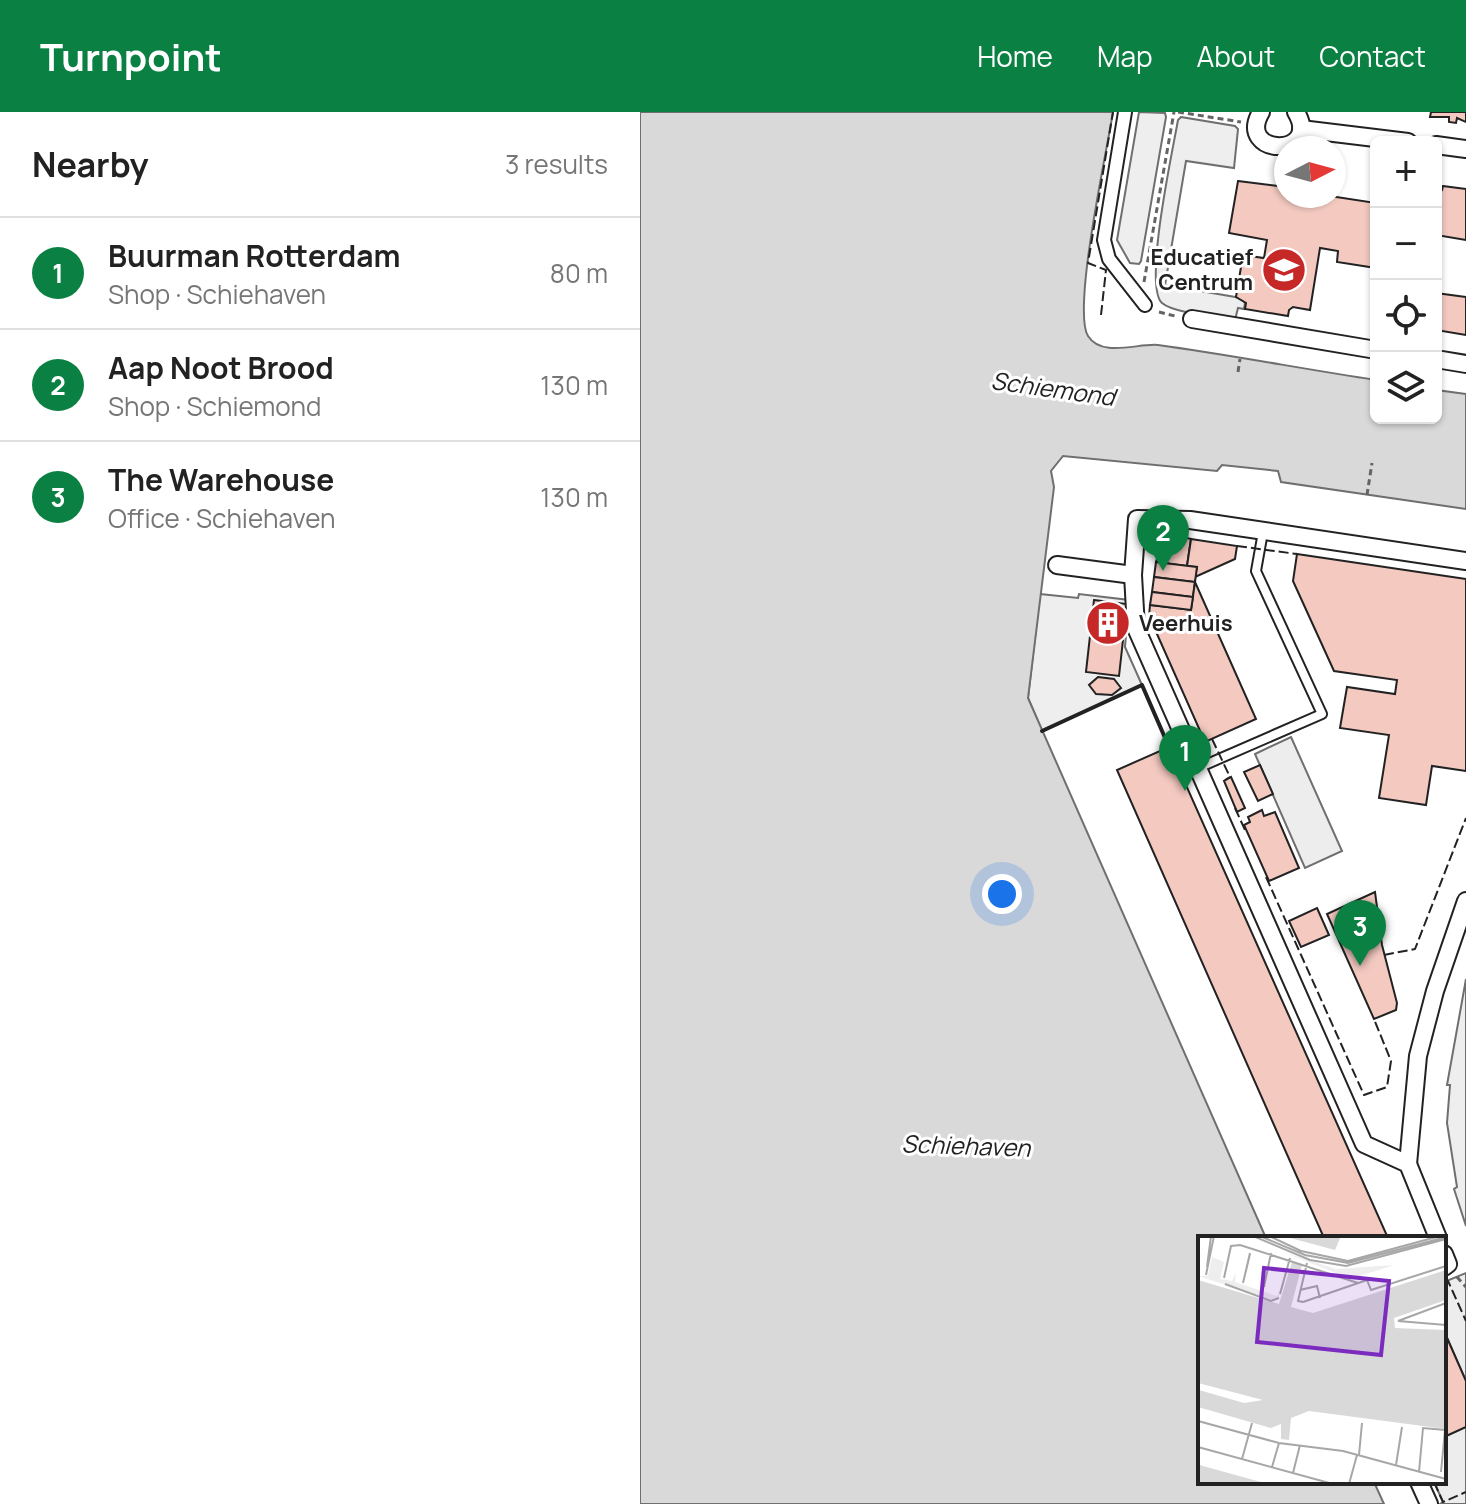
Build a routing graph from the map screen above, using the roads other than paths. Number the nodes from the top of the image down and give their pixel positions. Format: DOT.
graph roads {
  1 [pos="1125,112"];
  2 [pos="1259,118"];
  3 [pos="1299,120"];
  4 [pos="1378,136"];
  5 [pos="1442,146"];
  6 [pos="1466,149"];
  7 [pos="1145,305"];
  8 [pos="1192,319"];
  9 [pos="1370,349"];
  10 [pos="1442,360"];
  11 [pos="1466,364"];
  12 [pos="1263,532"];
  13 [pos="1466,561"];
  14 [pos="1057,565"];
  15 [pos="1133,575"];
  16 [pos="1197,768"];
  17 [pos="1466,901"];
  18 [pos="1408,1164"];
  19 [pos="1437,1236"];
  20 [pos="1420,1484"];
  21 [pos="1429,1504"];
  1 -- 7 [label="street"];
  2 -- 3 [label="street"];
  3 -- 4 [label="street"];
  5 -- 6 [label="street"];
  8 -- 9 [label="street"];
  10 -- 11 [label="street"];
  12 -- 13 [label="street"];
  12 -- 15 [label="street"];
  12 -- 16 [label="lane"];
  14 -- 15 [label="street"];
  15 -- 16 [label="street"];
  16 -- 18 [label="street"];
  17 -- 18 [label="street"];
  18 -- 19 [label="street"];
  20 -- 21 [label="street"];
}
